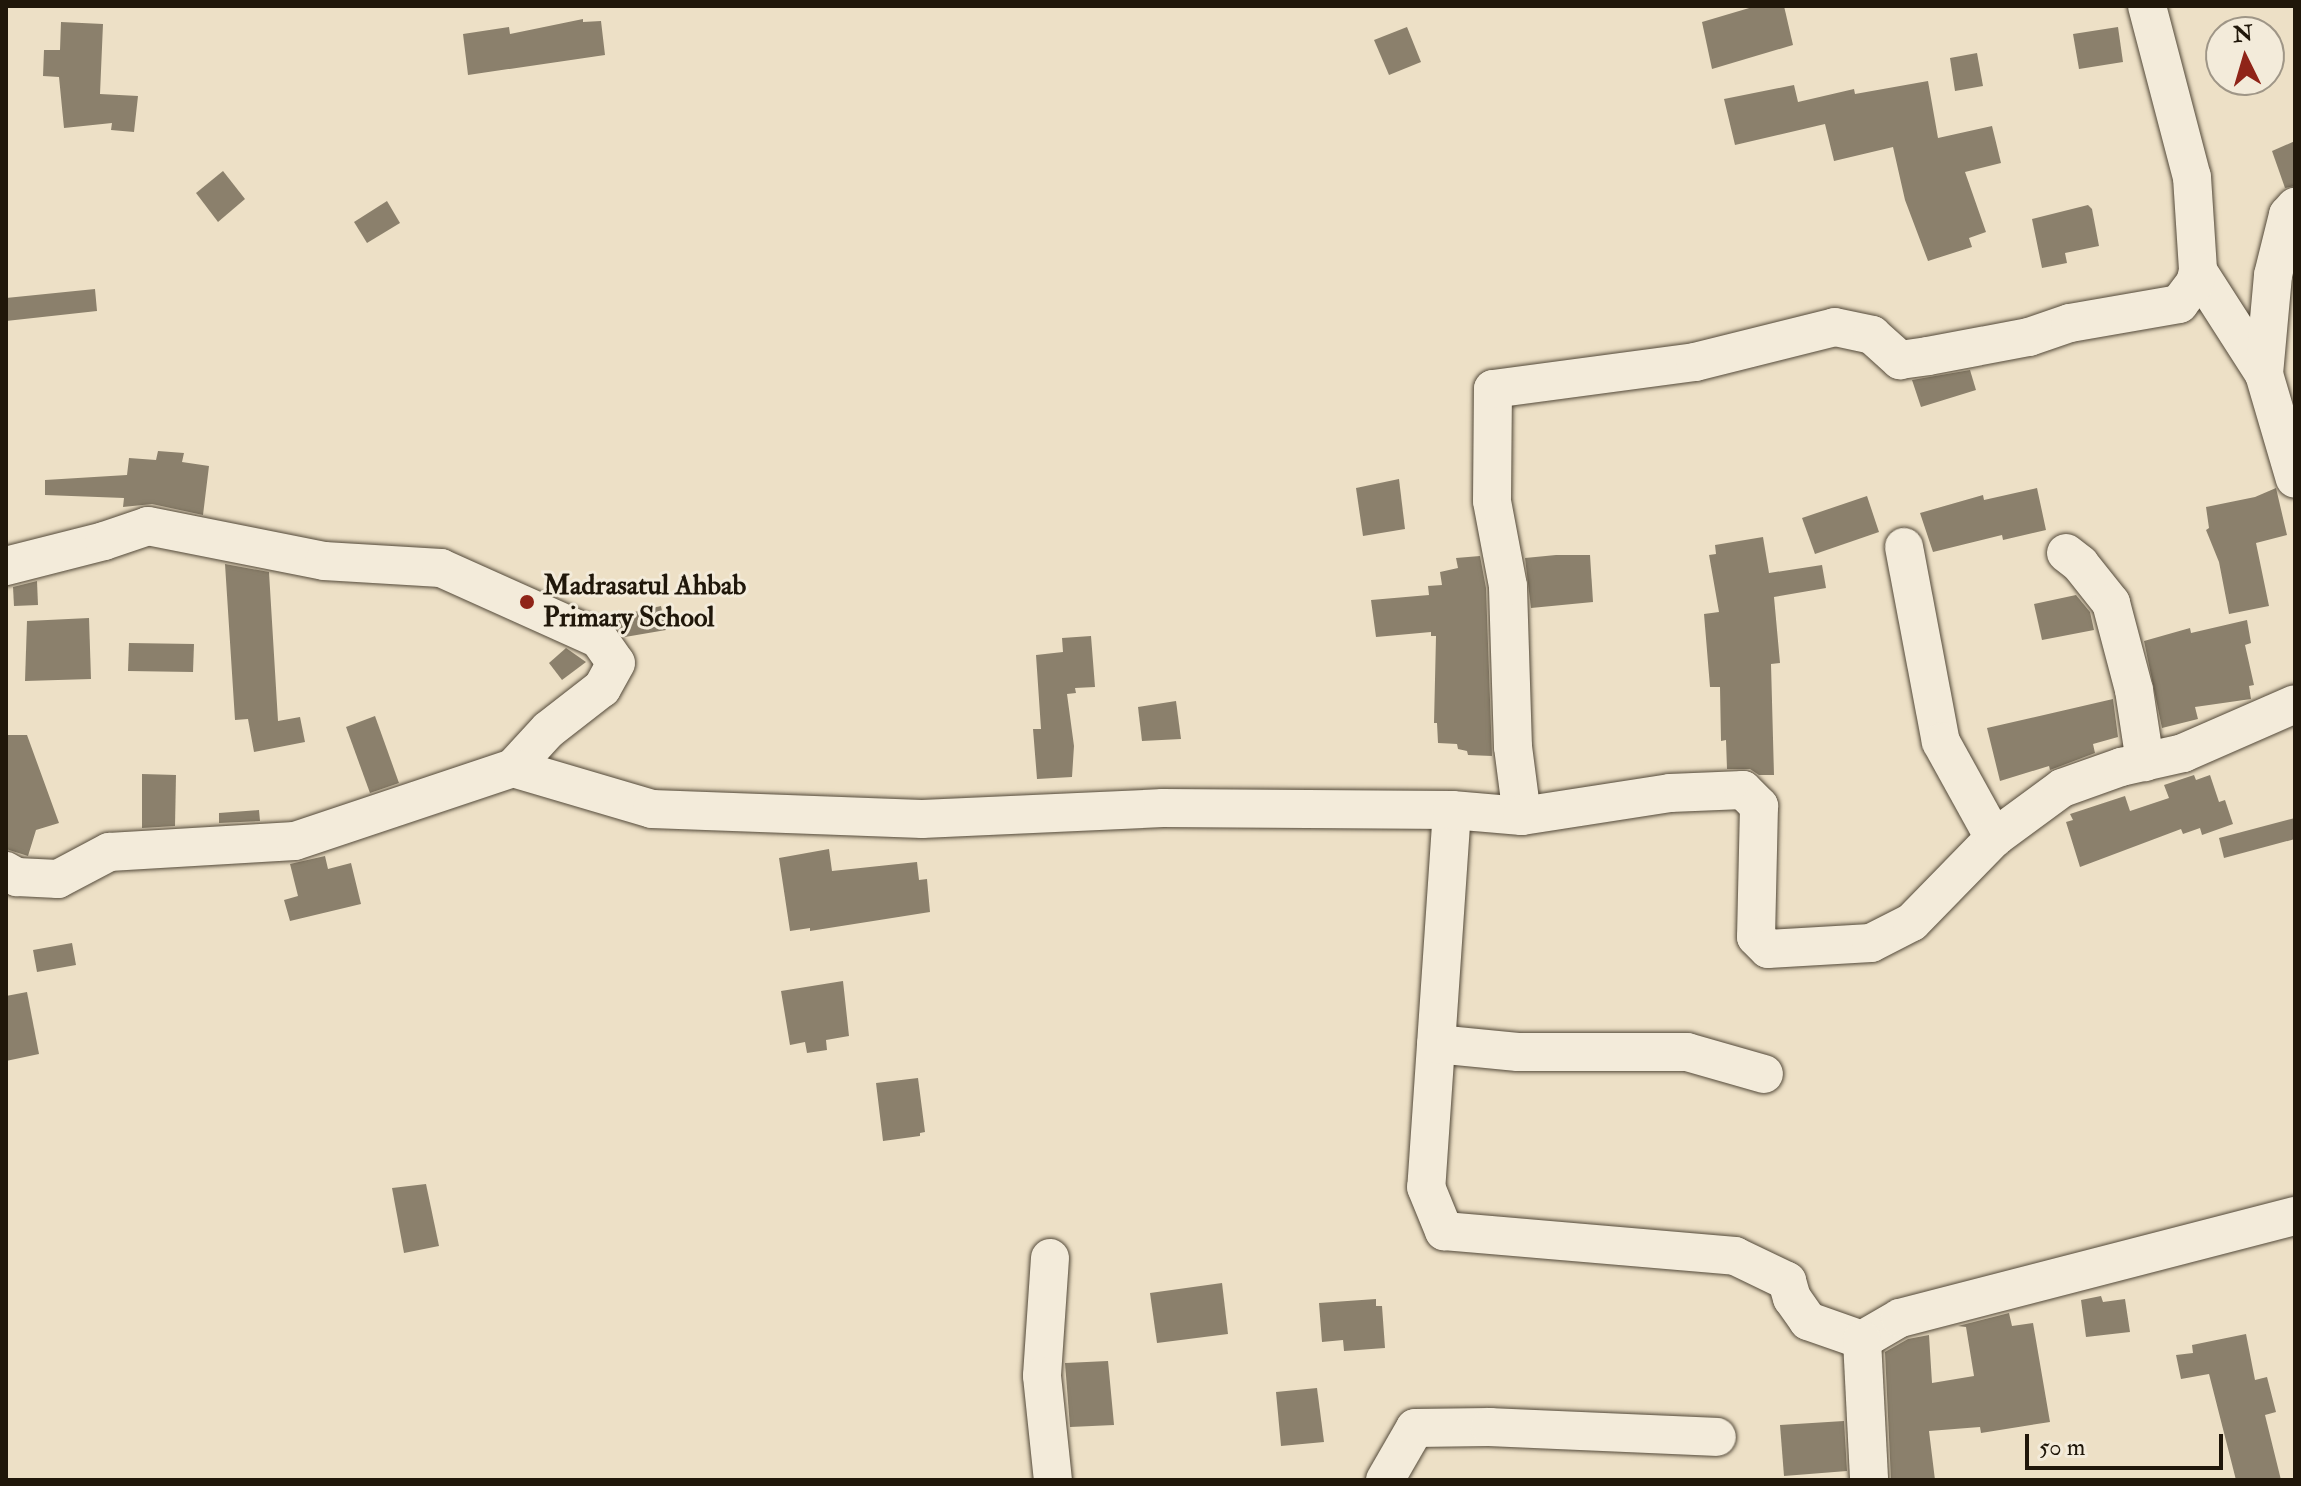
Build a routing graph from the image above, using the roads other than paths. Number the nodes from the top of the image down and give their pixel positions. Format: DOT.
graph roads {
  1 [pos="2147,6"];
  2 [pos="2295,207"];
  3 [pos="2198,271"];
  4 [pos="2264,374"];
  5 [pos="2286,410"];
  6 [pos="2295,479"];
  7 [pos="1904,547"];
  8 [pos="2066,553"];
  9 [pos="6,566"];
  10 [pos="2295,704"];
  11 [pos="2145,762"];
  12 [pos="513,768"];
  13 [pos="1452,810"];
  14 [pos="1522,816"];
  15 [pos="1994,838"];
  16 [pos="6,871"];
  17 [pos="1436,1044"];
  18 [pos="1764,1074"];
  19 [pos="2295,1216"];
  20 [pos="1050,1258"];
  21 [pos="1862,1340"];
  22 [pos="1717,1437"];
  23 [pos="1053,1480"];
  24 [pos="1385,1480"];
  25 [pos="1869,1480"];
  1 -- 3 [label="street"];
  2 -- 4 [label="street"];
  3 -- 4 [label="street"];
  3 -- 14 [label="street"];
  4 -- 5 [label="street"];
  5 -- 6 [label="street"];
  7 -- 15 [label="street"];
  8 -- 11 [label="street"];
  9 -- 12 [label="street"];
  10 -- 11 [label="street"];
  11 -- 15 [label="street"];
  12 -- 13 [label="street"];
  12 -- 16 [label="street"];
  13 -- 14 [label="street"];
  13 -- 17 [label="street"];
  14 -- 15 [label="street"];
  17 -- 18 [label="street"];
  17 -- 21 [label="street"];
  19 -- 21 [label="street"];
  20 -- 23 [label="street"];
  21 -- 25 [label="street"];
  22 -- 24 [label="street"];
}
